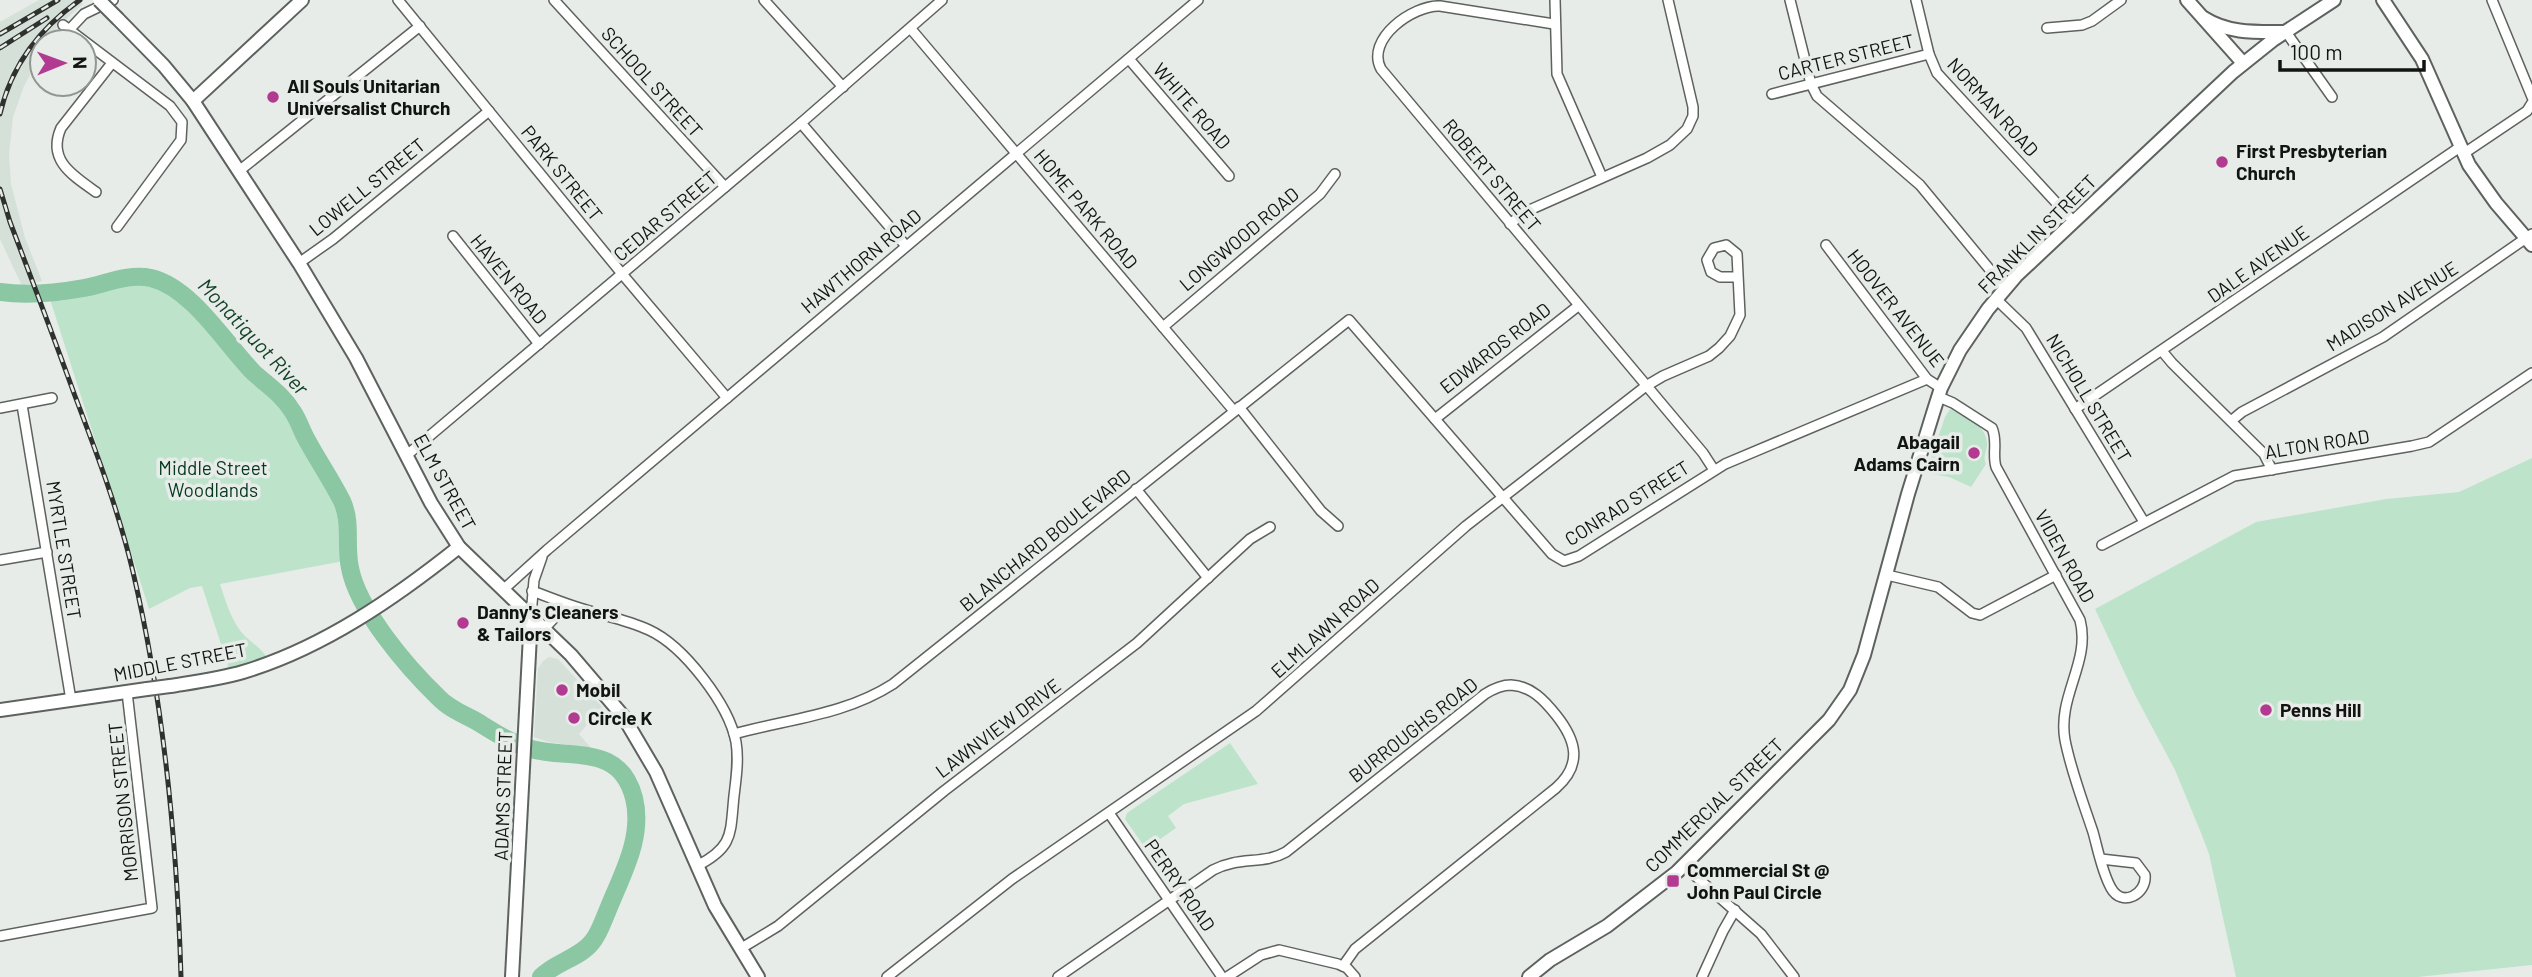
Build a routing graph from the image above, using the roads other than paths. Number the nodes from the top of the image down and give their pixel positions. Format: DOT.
graph roads {
  1 [pos="99,0"];
  2 [pos="113,0"];
  3 [pos="302,0"];
  4 [pos="398,0"];
  5 [pos="554,0"];
  6 [pos="764,0"];
  7 [pos="942,0"];
  8 [pos="1198,0"];
  9 [pos="1555,0"];
  10 [pos="1668,0"];
  11 [pos="1790,0"];
  12 [pos="1916,0"];
  13 [pos="2121,0"];
  14 [pos="2187,0"];
  15 [pos="2334,0"];
  16 [pos="2383,0"];
  17 [pos="2493,0"];
  18 [pos="2204,18"];
  19 [pos="1554,24"];
  20 [pos="419,26"];
  21 [pos="2047,28"];
  22 [pos="911,29"];
  23 [pos="2286,32"];
  24 [pos="1929,54"];
  25 [pos="1129,59"];
  26 [pos="112,62"];
  27 [pos="2243,63"];
  28 [pos="1811,84"];
  29 [pos="843,87"];
  30 [pos="1772,94"];
  31 [pos="2332,97"];
  32 [pos="2532,97"];
  33 [pos="193,101"];
  34 [pos="2532,103"];
  35 [pos="489,111"];
  36 [pos="801,123"];
  37 [pos="2462,151"];
  38 [pos="1016,153"];
  39 [pos="239,171"];
  40 [pos="1335,174"];
  41 [pos="1229,176"];
  42 [pos="1601,177"];
  43 [pos="725,187"];
  44 [pos="96,192"];
  45 [pos="2074,222"];
  46 [pos="1510,224"];
  47 [pos="117,227"];
  48 [pos="453,236"];
  49 [pos="2530,239"];
  50 [pos="1826,245"];
  51 [pos="906,246"];
  52 [pos="299,263"];
  53 [pos="622,275"];
  54 [pos="1737,277"];
  55 [pos="2005,288"];
  56 [pos="1996,299"];
  57 [pos="1578,306"];
  58 [pos="1349,320"];
  59 [pos="1163,327"];
  60 [pos="539,344"];
  61 [pos="2162,351"];
  62 [pos="2532,373"];
  63 [pos="1927,379"];
  64 [pos="1646,386"];
  65 [pos="1940,393"];
  66 [pos="52,398"];
  67 [pos="727,398"];
  68 [pos="22,405"];
  69 [pos="0,408"];
  70 [pos="1237,409"];
  71 [pos="2075,409"];
  72 [pos="1435,419"];
  73 [pos="2231,421"];
  74 [pos="407,455"];
  75 [pos="1714,470"];
  76 [pos="2272,470"];
  77 [pos="1136,489"];
  78 [pos="1503,496"];
  79 [pos="2144,523"];
  80 [pos="1338,526"];
  81 [pos="1270,527"];
  82 [pos="2102,545"];
  83 [pos="460,547"];
  84 [pos="547,550"];
  85 [pos="47,552"];
  86 [pos="0,560"];
  87 [pos="1886,575"];
  88 [pos="2056,575"];
  89 [pos="1208,578"];
  90 [pos="504,589"];
  91 [pos="532,591"];
  92 [pos="578,608"];
  93 [pos="531,616"];
  94 [pos="1876,618"];
  95 [pos="544,629"];
  96 [pos="127,692"];
  97 [pos="71,700"];
  98 [pos="0,710"];
  99 [pos="734,734"];
  100 [pos="1109,813"];
  101 [pos="2101,859"];
  102 [pos="697,866"];
  103 [pos="1684,866"];
  104 [pos="1169,900"];
  105 [pos="1735,910"];
  106 [pos="0,936"];
  107 [pos="740,949"];
  108 [pos="1343,966"];
  109 [pos="512,977"];
  110 [pos="758,977"];
  111 [pos="887,977"];
  112 [pos="1058,977"];
  113 [pos="1224,977"];
  114 [pos="1355,977"];
  115 [pos="1529,977"];
  116 [pos="1702,977"];
  117 [pos="1794,977"];
  1 -- 33 [label="main road, ELM STREET, bridge"];
  2 -- 26 [label="street"];
  3 -- 33 [label="main road"];
  4 -- 20 [label="street, PARK STREET"];
  5 -- 43 [label="street, SCHOOL STREET"];
  6 -- 29 [label="street"];
  7 -- 22 [label="street, CEDAR STREET"];
  8 -- 25 [label="street, HAWTHORN ROAD"];
  9 -- 19 [label="street"];
  10 -- 42 [label="street"];
  11 -- 28 [label="street"];
  12 -- 24 [label="street, NORMAN ROAD"];
  13 -- 21 [label="street"];
  14 -- 18 [label="main road"];
  15 -- 23 [label="main road, FRANKLIN STREET"];
  16 -- 37 [label="main road"];
  17 -- 32 [label="street"];
  18 -- 23 [label="main road"];
  18 -- 27 [label="main road"];
  19 -- 42 [label="street"];
  19 -- 46 [label="street, ROBERT STREET"];
  20 -- 35 [label="street, PARK STREET"];
  20 -- 39 [label="street"];
  22 -- 29 [label="street, CEDAR STREET"];
  22 -- 38 [label="street, HOME PARK ROAD"];
  23 -- 27 [label="main road, FRANKLIN STREET"];
  23 -- 31 [label="street"];
  24 -- 28 [label="street, CARTER STREET"];
  24 -- 45 [label="street, NORMAN ROAD"];
  25 -- 38 [label="street, HAWTHORN ROAD"];
  25 -- 41 [label="street, WHITE ROAD"];
  26 -- 44 [label="street"];
  26 -- 47 [label="street"];
  27 -- 45 [label="main road, FRANKLIN STREET"];
  28 -- 30 [label="street, CARTER STREET"];
  28 -- 55 [label="street"];
  29 -- 36 [label="street, CEDAR STREET"];
  33 -- 39 [label="main road, ELM STREET"];
  34 -- 37 [label="street, DALE AVENUE"];
  35 -- 52 [label="street, LOWELL STREET"];
  35 -- 53 [label="street, PARK STREET"];
  36 -- 43 [label="street, CEDAR STREET"];
  36 -- 51 [label="street"];
  37 -- 49 [label="main road"];
  37 -- 61 [label="street, DALE AVENUE"];
  38 -- 51 [label="street, HAWTHORN ROAD"];
  38 -- 59 [label="street, HOME PARK ROAD"];
  39 -- 52 [label="main road, ELM STREET"];
  40 -- 59 [label="street, LONGWOOD ROAD"];
  42 -- 46 [label="street"];
  43 -- 53 [label="street, CEDAR STREET"];
  45 -- 55 [label="main road, FRANKLIN STREET"];
  46 -- 57 [label="street, ROBERT STREET"];
  48 -- 60 [label="street, HAVEN ROAD"];
  49 -- 73 [label="street, MADISON AVENUE"];
  50 -- 63 [label="street, HOOVER AVENUE"];
  51 -- 67 [label="street, HAWTHORN ROAD"];
  52 -- 74 [label="main road, ELM STREET"];
  53 -- 60 [label="street, CEDAR STREET"];
  53 -- 67 [label="street, PARK STREET"];
  54 -- 64 [label="street, ELMLAWN ROAD"];
  55 -- 56 [label="main road, FRANKLIN STREET"];
  56 -- 65 [label="main road, FRANKLIN STREET"];
  56 -- 71 [label="street, NICHOLL STREET"];
  57 -- 64 [label="street, ROBERT STREET"];
  57 -- 72 [label="street, EDWARDS ROAD"];
  58 -- 70 [label="street, BLANCHARD BOULEVARD"];
  58 -- 72 [label="street, CONRAD STREET"];
  59 -- 70 [label="street, HOME PARK ROAD"];
  60 -- 74 [label="street, CEDAR STREET"];
  61 -- 71 [label="street, DALE AVENUE"];
  61 -- 73 [label="street"];
  62 -- 76 [label="street, ALTON ROAD"];
  63 -- 65 [label="street, HOOVER AVENUE"];
  63 -- 75 [label="street, CONRAD STREET"];
  64 -- 75 [label="street, ROBERT STREET"];
  64 -- 78 [label="street, ELMLAWN ROAD"];
  65 -- 87 [label="main road, FRANKLIN STREET"];
  65 -- 88 [label="street, VIDEN ROAD"];
  66 -- 68 [label="street"];
  67 -- 84 [label="street, HAWTHORN ROAD"];
  68 -- 69 [label="street"];
  68 -- 85 [label="street, MYRTLE STREET"];
  70 -- 77 [label="street, BLANCHARD BOULEVARD"];
  70 -- 80 [label="street, HOME PARK ROAD"];
  71 -- 79 [label="street, NICHOLL STREET"];
  72 -- 78 [label="street, CONRAD STREET"];
  73 -- 76 [label="street"];
  74 -- 83 [label="main road, ELM STREET"];
  75 -- 78 [label="street, CONRAD STREET"];
  76 -- 79 [label="street, ALTON ROAD"];
  77 -- 89 [label="street"];
  77 -- 99 [label="street, BLANCHARD BOULEVARD"];
  78 -- 100 [label="street, ELMLAWN ROAD"];
  79 -- 82 [label="street, ALTON ROAD"];
  81 -- 89 [label="street, LAWNVIEW DRIVE"];
  83 -- 90 [label="main road, ELM STREET"];
  83 -- 96 [label="main road, MIDDLE STREET, bridge"];
  84 -- 90 [label="street, HAWTHORN ROAD"];
  84 -- 91 [label="street, HAWTHORN ROAD"];
  85 -- 86 [label="street"];
  85 -- 97 [label="street, MYRTLE STREET"];
  87 -- 88 [label="street"];
  87 -- 94 [label="main road, FRANKLIN STREET"];
  88 -- 101 [label="street, VIDEN ROAD"];
  89 -- 107 [label="street, LAWNVIEW DRIVE"];
  90 -- 93 [label="main road, ELM STREET"];
  91 -- 92 [label="street"];
  91 -- 93 [label="street, HAWTHORN ROAD"];
  92 -- 95 [label="street"];
  92 -- 99 [label="street"];
  93 -- 95 [label="main road, ELM STREET"];
  93 -- 109 [label="main road, ADAMS STREET"];
  94 -- 103 [label="main road, COMMERCIAL STREET"];
  95 -- 102 [label="main road, ELM STREET"];
  96 -- 97 [label="main road, MIDDLE STREET"];
  96 -- 106 [label="street, MORRISON STREET"];
  97 -- 98 [label="main road, MIDDLE STREET"];
  99 -- 102 [label="street"];
  100 -- 104 [label="street, PERRY ROAD"];
  100 -- 111 [label="street, ELMLAWN ROAD"];
  101 -- 101 [label="street, VIDEN ROAD"];
  102 -- 107 [label="main road, ELM STREET"];
  103 -- 105 [label="street"];
  103 -- 115 [label="main road, COMMERCIAL STREET"];
  104 -- 108 [label="street, BURROUGHS ROAD"];
  104 -- 112 [label="street, BURROUGHS ROAD"];
  104 -- 113 [label="street, PERRY ROAD"];
  105 -- 116 [label="street"];
  105 -- 117 [label="street"];
  107 -- 110 [label="main road, ELM STREET"];
  108 -- 113 [label="street"];
  108 -- 114 [label="street"];
}
